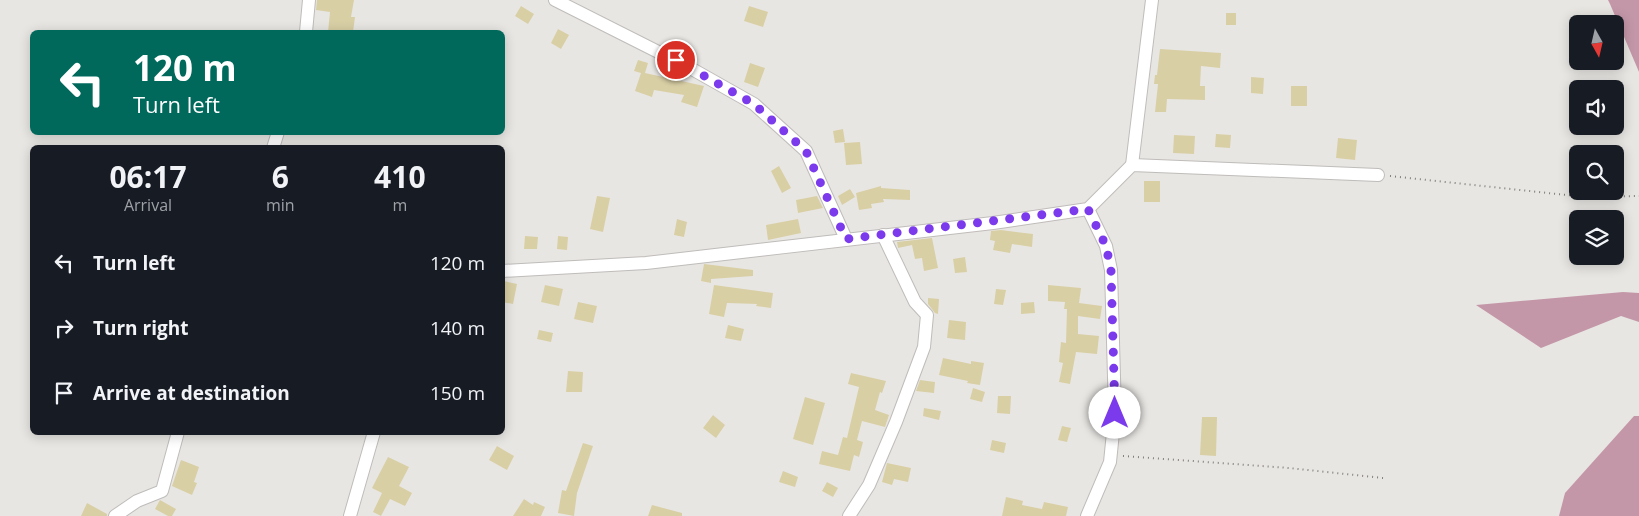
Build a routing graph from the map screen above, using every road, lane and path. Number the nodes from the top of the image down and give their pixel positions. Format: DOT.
graph roads {
  1 [pos="309,0"];
  2 [pos="555,0"];
  3 [pos="1152,0"];
  4 [pos="306,30"];
  5 [pos="1132,165"];
  6 [pos="1378,174"];
  7 [pos="1639,196"];
  8 [pos="1088,209"];
  9 [pos="883,235"];
  10 [pos="846,239"];
  11 [pos="505,271"];
  12 [pos="177,435"];
  13 [pos="373,435"];
  14 [pos="1111,455"];
  15 [pos="1383,478"];
  16 [pos="115,516"];
  17 [pos="350,516"];
  18 [pos="849,516"];
  19 [pos="1087,516"];
  1 -- 4 [label="street"];
  2 -- 10 [label="street"];
  3 -- 5 [label="street"];
  5 -- 6 [label="street"];
  5 -- 8 [label="street"];
  6 -- 7 [label="path"];
  8 -- 9 [label="street"];
  8 -- 14 [label="street"];
  9 -- 10 [label="street"];
  9 -- 18 [label="street"];
  10 -- 11 [label="street"];
  12 -- 16 [label="street"];
  13 -- 17 [label="street"];
  14 -- 15 [label="path"];
  14 -- 19 [label="street"];
}
